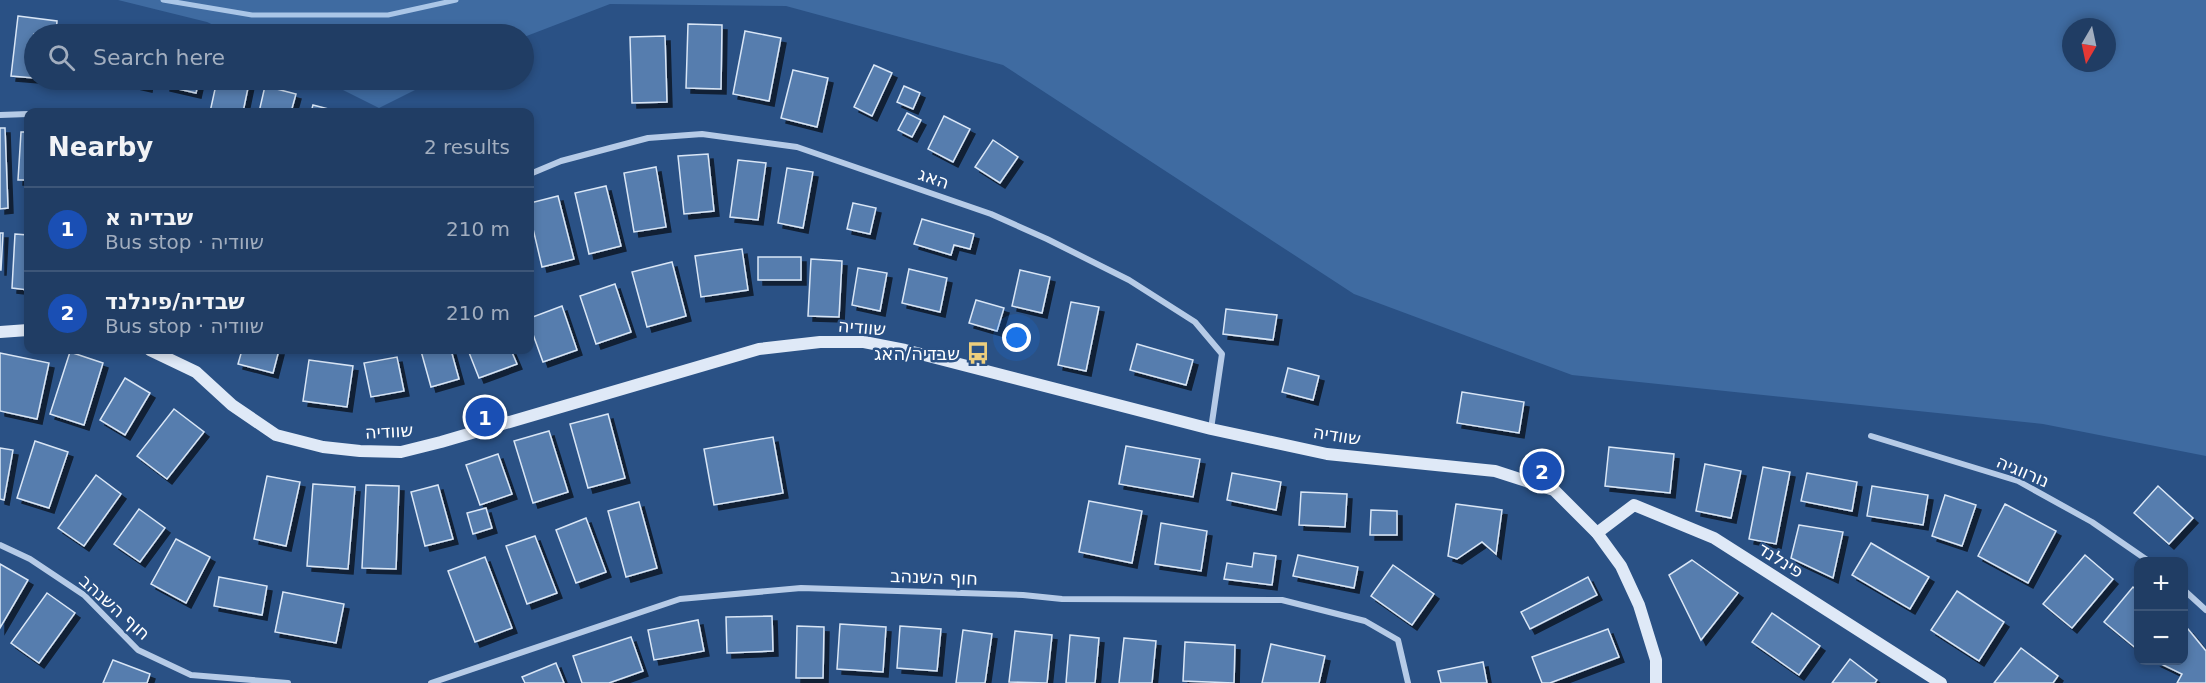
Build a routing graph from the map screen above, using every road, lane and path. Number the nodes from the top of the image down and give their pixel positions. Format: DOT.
graph roads {
  1 [pos="24,114"];
  2 [pos="0,115"];
  3 [pos="534,172"];
  4 [pos="24,330"];
  5 [pos="0,332"];
  6 [pos="158,354"];
  7 [pos="1211,429"];
  8 [pos="1871,436"];
  9 [pos="1598,533"];
  10 [pos="0,545"];
  11 [pos="2144,557"];
  12 [pos="2188,594"];
  13 [pos="2206,610"];
  14 [pos="288,683"];
  15 [pos="431,683"];
  16 [pos="1408,683"];
  17 [pos="1656,683"];
  18 [pos="1941,683"];
  1 -- 2 [label="street"];
  3 -- 7 [label="street, האג"];
  4 -- 5 [label="street"];
  6 -- 7 [label="street, שוודיה"];
  7 -- 9 [label="street, שוודיה"];
  8 -- 11 [label="street, נורווגיה"];
  9 -- 17 [label="street, שוודיה"];
  9 -- 18 [label="street, פינלנד"];
  10 -- 14 [label="street, חוף השנהב"];
  12 -- 13 [label="street"];
  15 -- 16 [label="street, חוף השנהב"];
}
